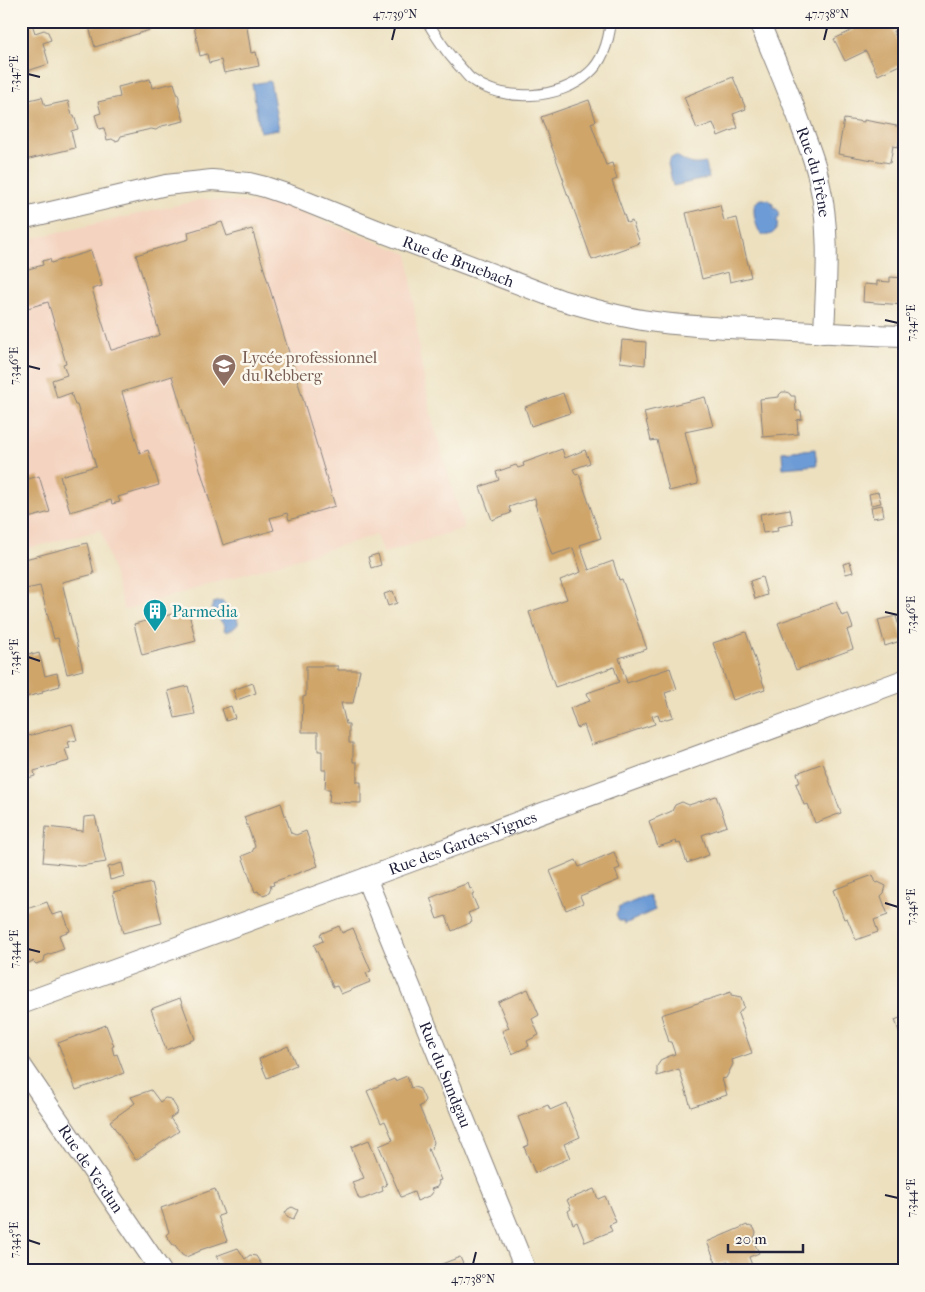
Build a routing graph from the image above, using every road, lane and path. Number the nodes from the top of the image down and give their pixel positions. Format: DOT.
graph roads {
  1 [pos="427,21"];
  2 [pos="611,21"];
  3 [pos="759,21"];
  4 [pos="21,219"];
  5 [pos="824,332"];
  6 [pos="904,336"];
  7 [pos="904,680"];
  8 [pos="366,878"];
  9 [pos="21,1004"];
  10 [pos="21,1065"];
  11 [pos="161,1271"];
  12 [pos="526,1271"];
  1 -- 2 [label="lane"];
  3 -- 5 [label="street, Rue du Frêne"];
  4 -- 5 [label="street, Rue de Bruebach"];
  5 -- 6 [label="street, Rue de Bruebach"];
  7 -- 8 [label="street, Rue des Gardes-Vignes"];
  8 -- 9 [label="street, Rue des Gardes-Vignes"];
  8 -- 12 [label="street, Rue du Sundgau"];
  10 -- 11 [label="street, Rue de Verdun"];
}
